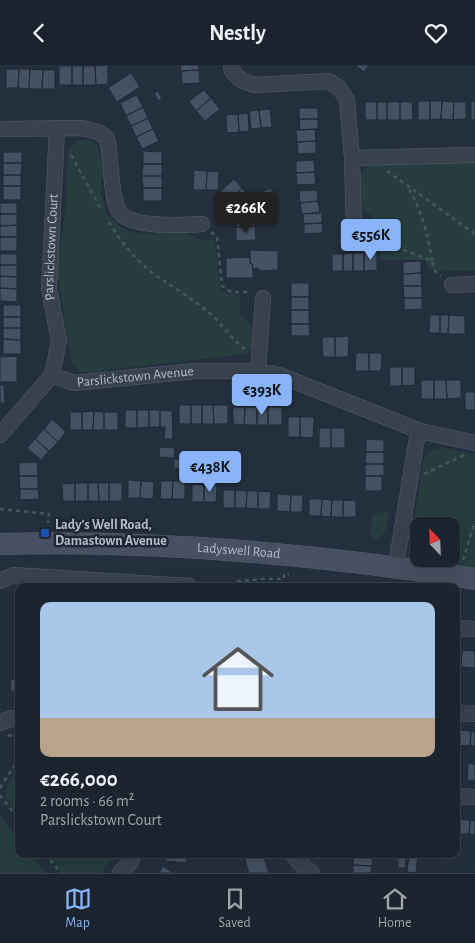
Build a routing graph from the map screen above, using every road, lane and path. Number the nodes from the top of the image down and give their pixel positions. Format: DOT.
graph roads {
  1 [pos="231,65"];
  2 [pos="0,129"];
  3 [pos="57,129"];
  4 [pos="70,153"];
  5 [pos="475,155"];
  6 [pos="369,157"];
  7 [pos="352,158"];
  8 [pos="408,187"];
  9 [pos="202,224"];
  10 [pos="354,231"];
  11 [pos="475,234"];
  12 [pos="432,261"];
  13 [pos="475,284"];
  14 [pos="452,285"];
  15 [pos="263,298"];
  16 [pos="259,366"];
  17 [pos="52,375"];
  18 [pos="420,431"];
  19 [pos="0,435"];
  20 [pos="473,447"];
  21 [pos="411,480"];
  22 [pos="0,509"];
  23 [pos="475,521"];
  24 [pos="48,523"];
  25 [pos="0,544"];
  26 [pos="396,566"];
  27 [pos="293,574"];
  28 [pos="454,578"];
  29 [pos="0,581"];
  30 [pos="141,583"];
  31 [pos="233,583"];
  32 [pos="460,628"];
  33 [pos="475,629"];
  34 [pos="460,713"];
  35 [pos="475,714"];
  36 [pos="15,719"];
  37 [pos="0,722"];
  38 [pos="15,765"];
  39 [pos="0,788"];
  40 [pos="0,795"];
  41 [pos="460,796"];
  42 [pos="475,797"];
  43 [pos="15,815"];
  44 [pos="48,858"];
  45 [pos="296,858"];
  46 [pos="61,873"];
  47 [pos="312,873"];
  1 -- 7 [label="street"];
  2 -- 3 [label="street"];
  3 -- 9 [label="street"];
  3 -- 17 [label="street, Parslickstown Court"];
  4 -- 16 [label="path"];
  5 -- 6 [label="street"];
  6 -- 7 [label="street"];
  6 -- 8 [label="path"];
  7 -- 10 [label="street"];
  8 -- 11 [label="path"];
  8 -- 12 [label="path"];
  9 -- 15 [label="path"];
  10 -- 12 [label="path"];
  12 -- 14 [label="path"];
  13 -- 14 [label="street"];
  15 -- 16 [label="street"];
  16 -- 17 [label="street, Parslickstown Avenue"];
  16 -- 18 [label="street, Parslickstown Avenue"];
  17 -- 19 [label="street, Parslickstown Court"];
  18 -- 20 [label="street, Parslickstown Avenue"];
  18 -- 21 [label="street"];
  20 -- 21 [label="path"];
  21 -- 26 [label="street"];
  22 -- 24 [label="path"];
  23 -- 28 [label="path"];
  25 -- 26 [label="street, Ladyswell Road"];
  26 -- 28 [label="street, Ladyswell Road"];
  27 -- 31 [label="path"];
  29 -- 30 [label="street"];
  32 -- 33 [label="street"];
  34 -- 35 [label="street"];
  36 -- 37 [label="street"];
  38 -- 39 [label="path"];
  40 -- 43 [label="path"];
  41 -- 42 [label="street"];
  44 -- 46 [label="path"];
  45 -- 47 [label="street"];
}
